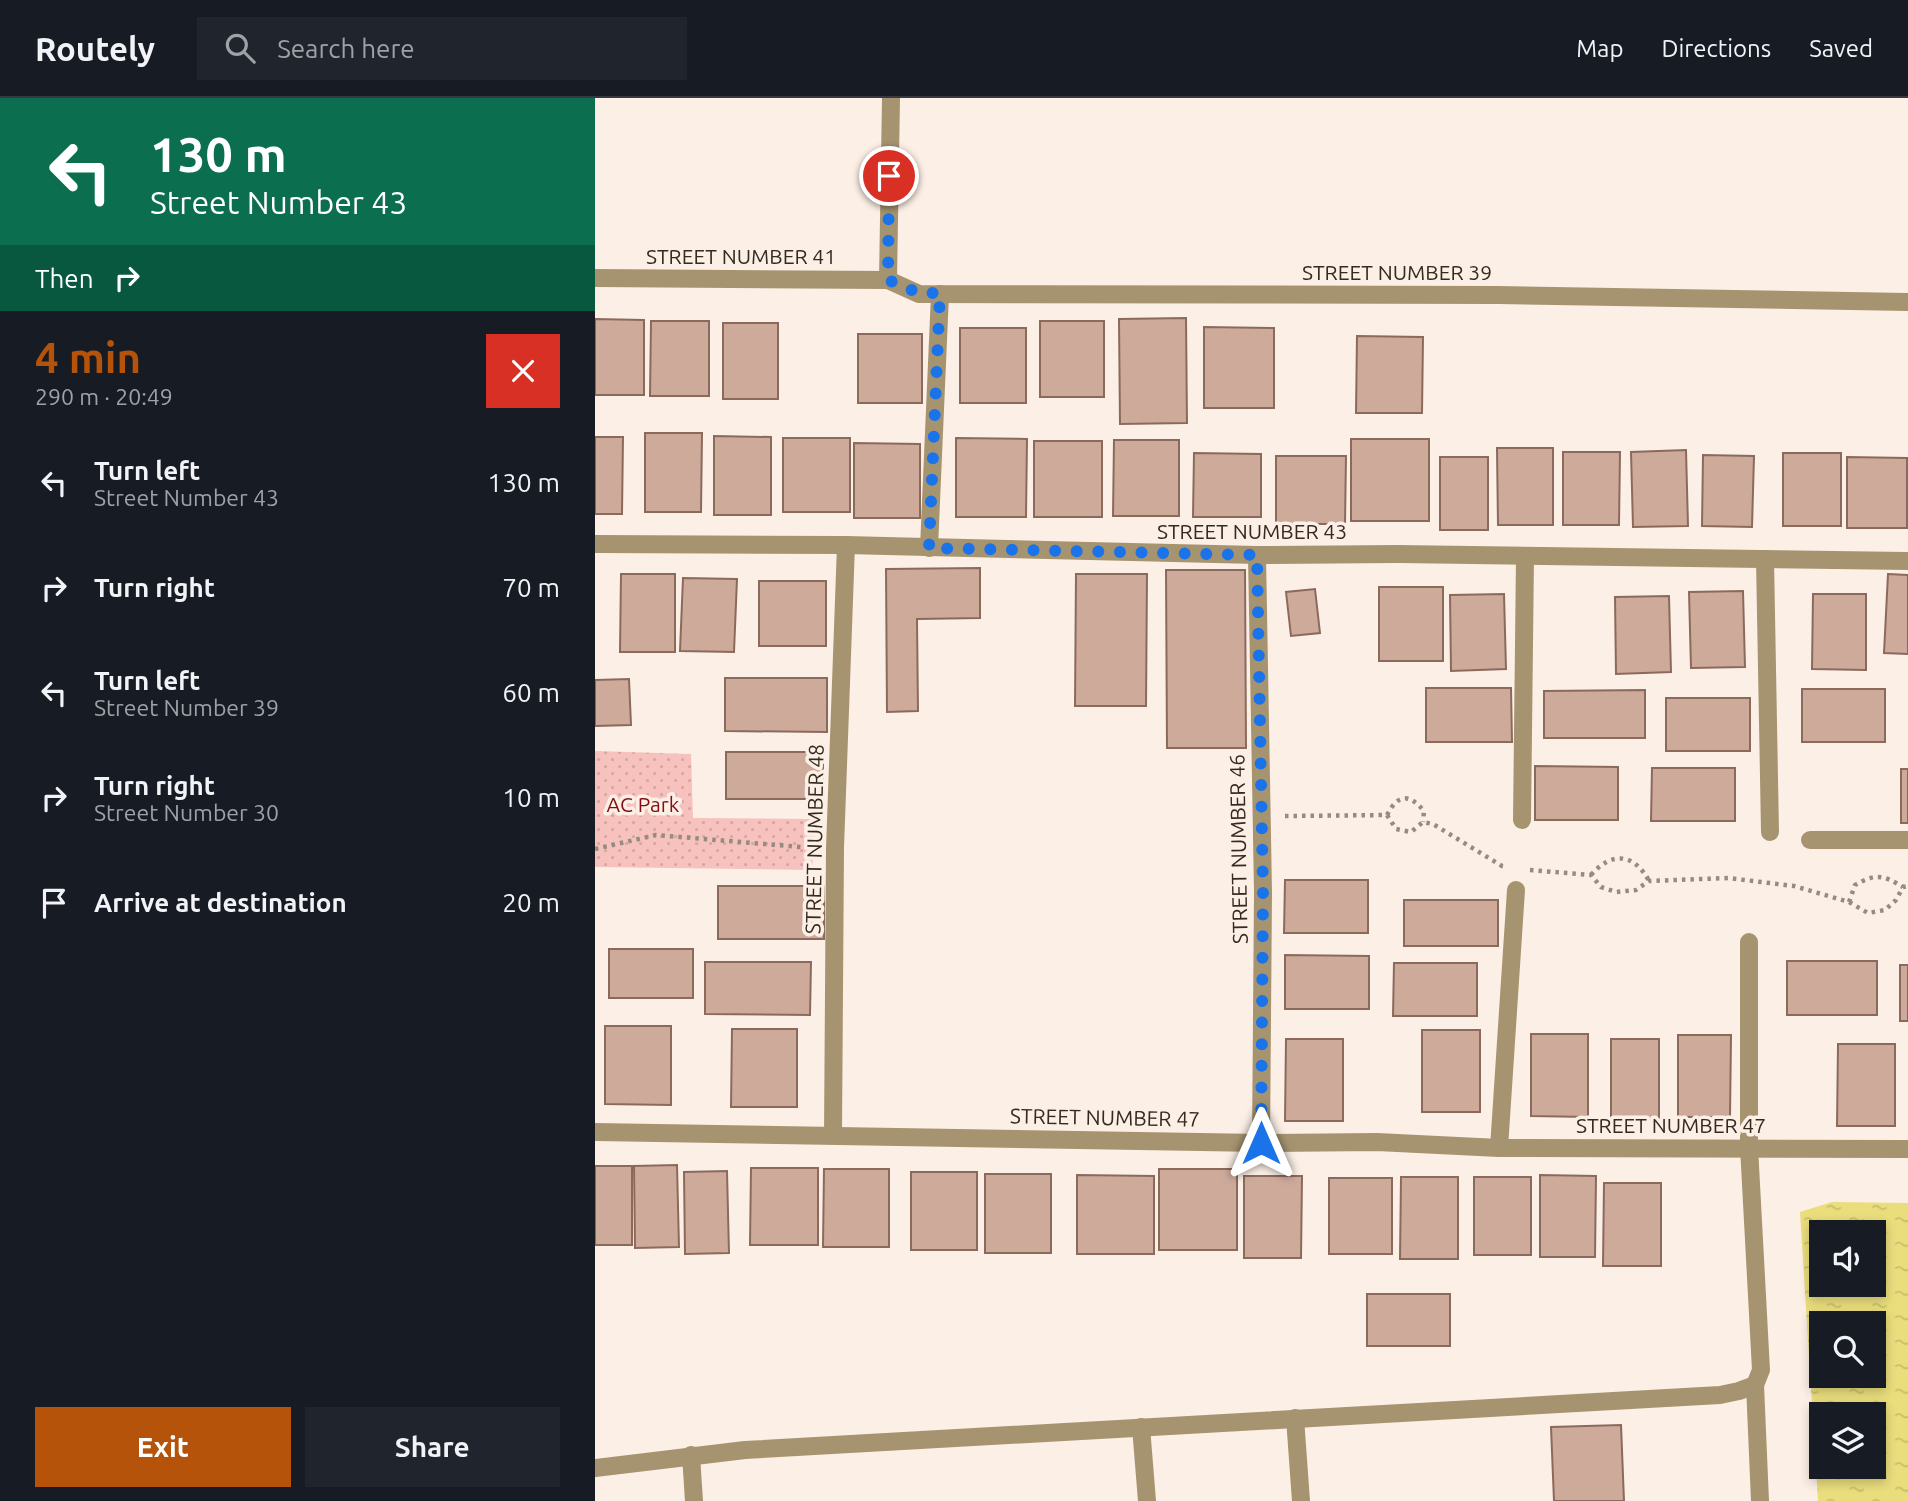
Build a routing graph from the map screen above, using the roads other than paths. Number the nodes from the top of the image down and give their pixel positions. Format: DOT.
graph roads {
  1 [pos="891,98"];
  2 [pos="595,278"];
  3 [pos="888,280"];
  4 [pos="940,293"];
  5 [pos="1908,302"];
  6 [pos="595,544"];
  7 [pos="846,545"];
  8 [pos="929,548"];
  9 [pos="1257,555"];
  10 [pos="1525,556"];
  11 [pos="1765,559"];
  12 [pos="1908,561"];
  13 [pos="1522,820"];
  14 [pos="1770,832"];
  15 [pos="1809,839"];
  16 [pos="1908,840"];
  17 [pos="1516,890"];
  18 [pos="1749,942"];
  19 [pos="595,1132"];
  20 [pos="833,1135"];
  21 [pos="1261,1143"];
  22 [pos="1749,1147"];
  23 [pos="1499,1148"];
  24 [pos="1908,1149"];
  25 [pos="1755,1385"];
  26 [pos="1295,1418"];
  27 [pos="1141,1427"];
  28 [pos="691,1455"];
  29 [pos="595,1468"];
  30 [pos="694,1501"];
  31 [pos="1147,1501"];
  32 [pos="1301,1501"];
  33 [pos="1760,1501"];
  1 -- 3 [label="street"];
  2 -- 3 [label="street, STREET NUMBER 41"];
  3 -- 4 [label="street, STREET NUMBER 39"];
  4 -- 5 [label="street, STREET NUMBER 39"];
  4 -- 8 [label="street"];
  6 -- 7 [label="street, STREET NUMBER 43"];
  7 -- 8 [label="street, STREET NUMBER 43"];
  7 -- 20 [label="street, STREET NUMBER 48"];
  8 -- 9 [label="street, STREET NUMBER 43"];
  9 -- 10 [label="street, STREET NUMBER 43"];
  9 -- 21 [label="street, STREET NUMBER 46"];
  10 -- 11 [label="street, STREET NUMBER 43"];
  10 -- 13 [label="street"];
  11 -- 12 [label="street, STREET NUMBER 43"];
  11 -- 14 [label="street"];
  15 -- 16 [label="street"];
  17 -- 23 [label="street"];
  18 -- 22 [label="street"];
  19 -- 20 [label="street, STREET NUMBER 47"];
  20 -- 21 [label="street, STREET NUMBER 47"];
  21 -- 23 [label="street, STREET NUMBER 47"];
  22 -- 23 [label="street, STREET NUMBER 47"];
  22 -- 24 [label="street, STREET NUMBER 47"];
  22 -- 25 [label="street"];
  25 -- 26 [label="street"];
  25 -- 33 [label="street"];
  26 -- 27 [label="street"];
  26 -- 32 [label="street"];
  27 -- 28 [label="street"];
  27 -- 31 [label="street"];
  28 -- 29 [label="street"];
  28 -- 30 [label="street"];
}
